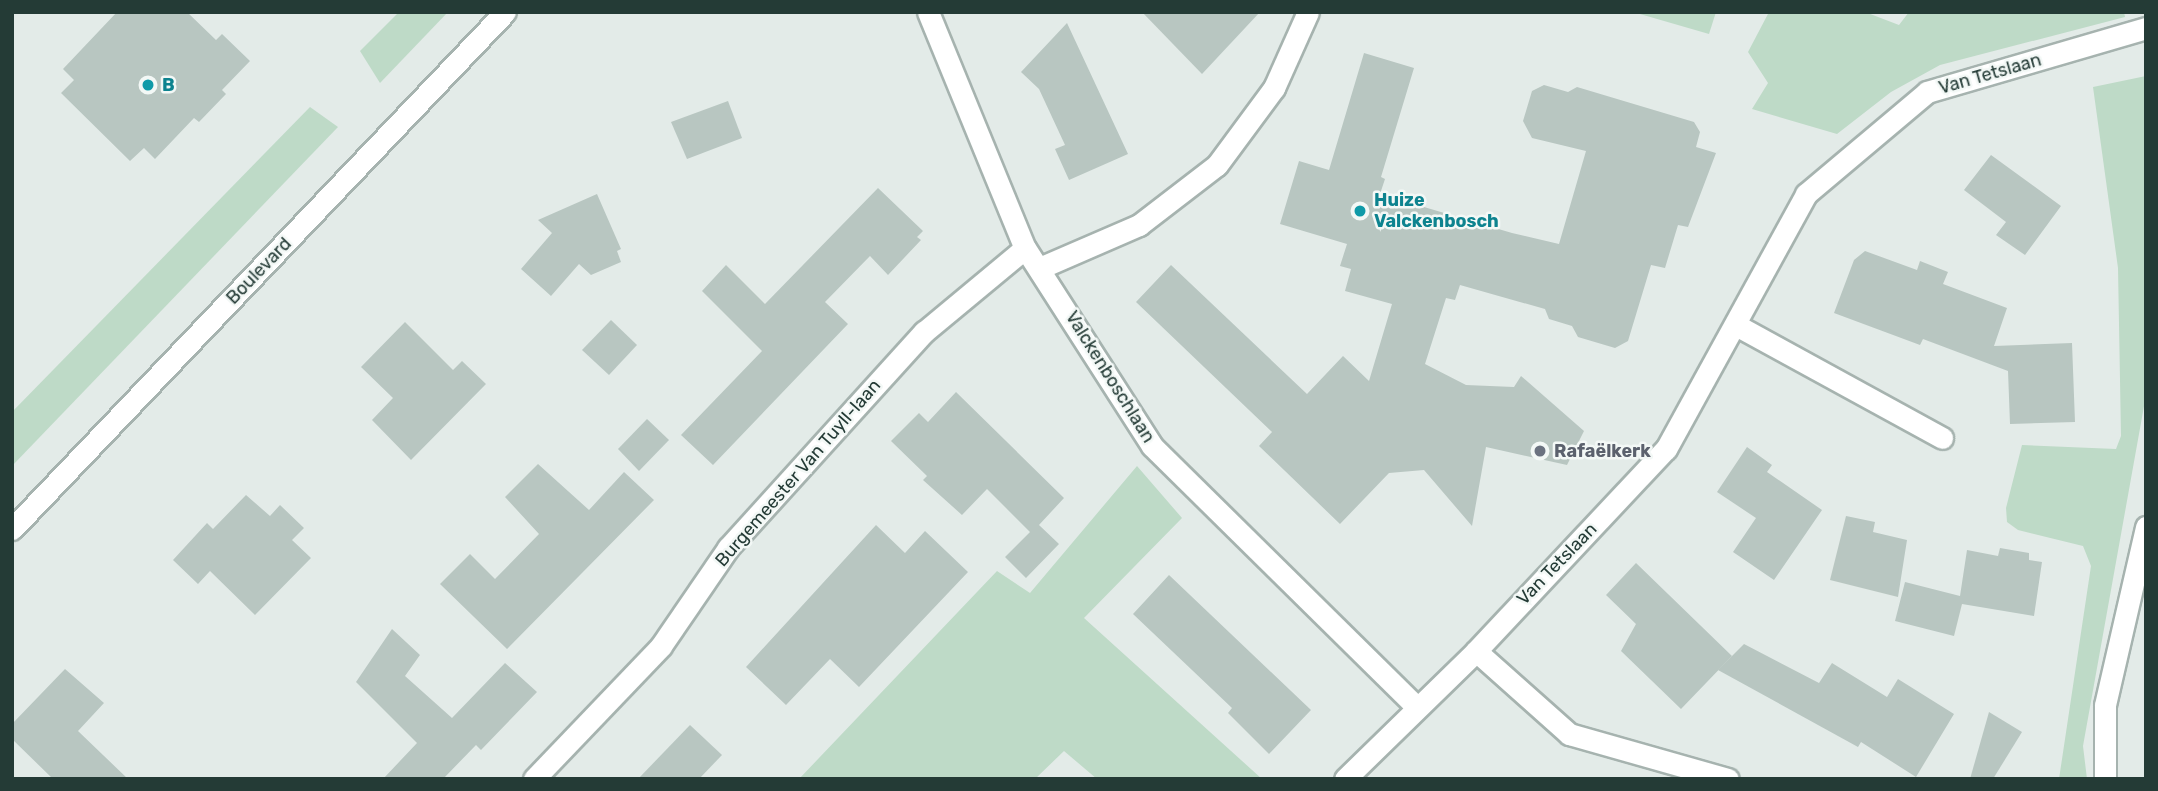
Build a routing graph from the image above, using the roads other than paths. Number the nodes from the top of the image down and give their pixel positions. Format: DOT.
graph roads {
  1 [pos="505,12"];
  2 [pos="928,12"];
  3 [pos="1308,12"];
  4 [pos="2146,28"];
  5 [pos="1025,248"];
  6 [pos="1042,267"];
  7 [pos="1736,325"];
  8 [pos="1942,438"];
  9 [pos="2146,527"];
  10 [pos="12,529"];
  11 [pos="1476,651"];
  12 [pos="1416,706"];
  13 [pos="534,779"];
  14 [pos="1345,779"];
  15 [pos="1728,779"];
  16 [pos="2105,779"];
  1 -- 10 [label="street, Boulevard"];
  2 -- 5 [label="street, Valckenboschlaan"];
  3 -- 6 [label="street"];
  4 -- 7 [label="street, Van Tetslaan"];
  5 -- 6 [label="street, Valckenboschlaan"];
  5 -- 13 [label="street, Burgemeester Van Tuyll-laan"];
  6 -- 12 [label="street, Valckenboschlaan"];
  7 -- 8 [label="street"];
  7 -- 11 [label="street, Van Tetslaan"];
  9 -- 16 [label="street"];
  11 -- 12 [label="street, Van Tetslaan"];
  11 -- 15 [label="street"];
  12 -- 14 [label="street, Van Tetslaan"];
}
